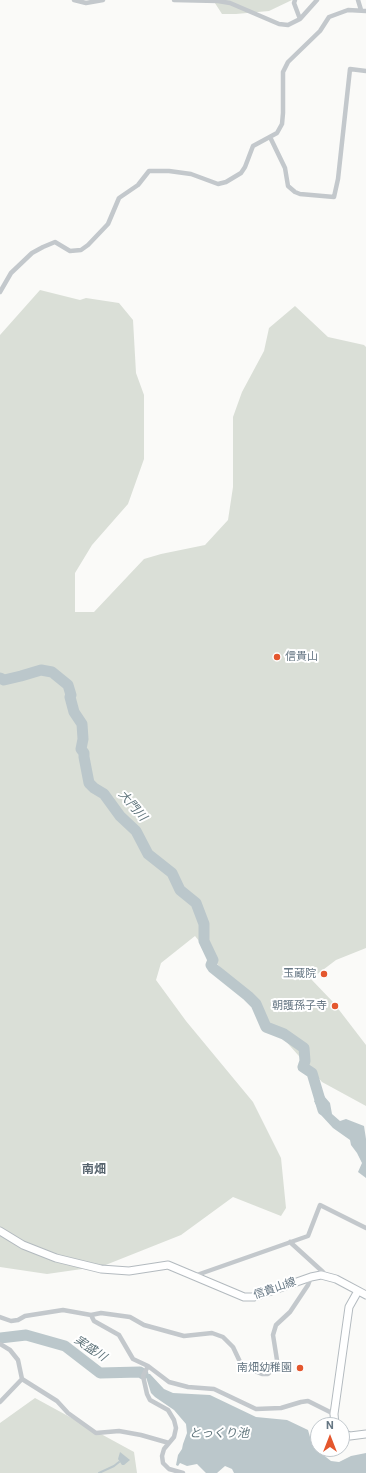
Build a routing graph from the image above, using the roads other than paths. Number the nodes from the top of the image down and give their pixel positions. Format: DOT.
graph roads {
  1 [pos="74,0"];
  2 [pos="103,0"];
  3 [pos="174,0"];
  4 [pos="295,0"];
  5 [pos="317,0"];
  6 [pos="358,0"];
  7 [pos="364,10"];
  8 [pos="300,19"];
  9 [pos="366,71"];
  10 [pos="270,137"];
  11 [pos="0,292"];
  12 [pos="366,1228"];
  13 [pos="0,1230"];
  14 [pos="290,1242"];
  15 [pos="326,1276"];
  16 [pos="192,1277"];
  17 [pos="311,1277"];
  18 [pos="358,1291"];
  19 [pos="366,1295"];
  20 [pos="91,1315"];
  21 [pos="0,1317"];
  22 [pos="0,1344"];
  23 [pos="148,1366"];
  24 [pos="22,1379"];
  25 [pos="0,1402"];
  26 [pos="334,1414"];
  27 [pos="334,1417"];
  28 [pos="366,1434"];
  29 [pos="350,1436"];
  30 [pos="169,1443"];
  31 [pos="183,1473"];
  1 -- 2 [label="street"];
  3 -- 8 [label="street"];
  4 -- 8 [label="street"];
  5 -- 8 [label="street"];
  6 -- 7 [label="street"];
  7 -- 10 [label="street"];
  9 -- 10 [label="street"];
  10 -- 11 [label="street"];
  12 -- 14 [label="street"];
  13 -- 16 [label="main road, 信貴山線"];
  14 -- 15 [label="street"];
  14 -- 16 [label="street"];
  15 -- 17 [label="main road, 信貴山線"];
  15 -- 18 [label="main road, 信貴山線"];
  16 -- 17 [label="main road, 信貴山線"];
  17 -- 20 [label="street"];
  18 -- 19 [label="main road, 信貴山線"];
  18 -- 26 [label="main road"];
  20 -- 21 [label="street"];
  20 -- 23 [label="street"];
  22 -- 24 [label="street"];
  23 -- 26 [label="street"];
  23 -- 30 [label="street"];
  24 -- 25 [label="street"];
  24 -- 30 [label="street"];
  26 -- 27 [label="main road"];
  28 -- 29 [label="main road"];
  30 -- 31 [label="street"];
}
